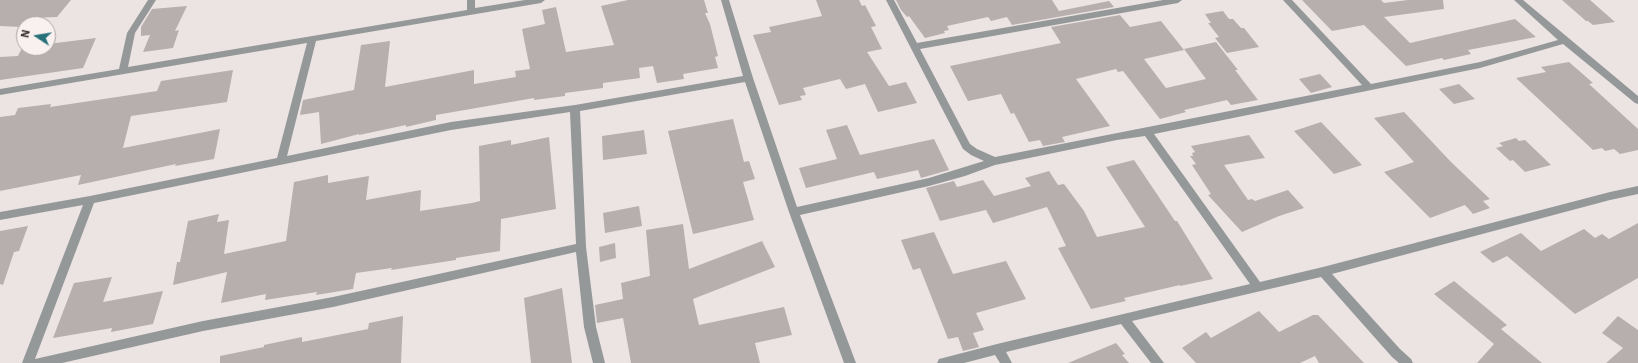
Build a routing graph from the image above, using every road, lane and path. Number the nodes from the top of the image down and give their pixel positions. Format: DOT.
graph roads {
  1 [pos="152,0"];
  2 [pos="470,0"];
  3 [pos="541,0"];
  4 [pos="725,0"];
  5 [pos="890,0"];
  6 [pos="1178,0"];
  7 [pos="1287,0"];
  8 [pos="1518,0"];
  9 [pos="471,12"];
  10 [pos="312,39"];
  11 [pos="1565,41"];
  12 [pos="914,47"];
  13 [pos="122,71"];
  14 [pos="748,78"];
  15 [pos="1369,87"];
  16 [pos="0,92"];
  17 [pos="1638,101"];
  18 [pos="575,108"];
  19 [pos="1147,132"];
  20 [pos="994,161"];
  21 [pos="281,162"];
  22 [pos="1638,190"];
  23 [pos="90,200"];
  24 [pos="794,212"];
  25 [pos="0,216"];
  26 [pos="581,247"];
  27 [pos="1323,272"];
  28 [pos="1258,287"];
  29 [pos="1123,318"];
  30 [pos="997,349"];
  31 [pos="28,363"];
  32 [pos="39,363"];
  33 [pos="599,363"];
  34 [pos="850,363"];
  35 [pos="943,363"];
  36 [pos="1006,363"];
  37 [pos="1158,363"];
  38 [pos="1407,363"];
  1 -- 13 [label="street"];
  2 -- 9 [label="street"];
  3 -- 9 [label="street"];
  4 -- 14 [label="street"];
  5 -- 12 [label="street"];
  6 -- 12 [label="street"];
  7 -- 15 [label="street"];
  8 -- 11 [label="street"];
  9 -- 10 [label="street"];
  10 -- 13 [label="street"];
  10 -- 21 [label="street"];
  11 -- 15 [label="street"];
  11 -- 17 [label="street"];
  12 -- 20 [label="street"];
  13 -- 16 [label="street"];
  14 -- 18 [label="street"];
  14 -- 24 [label="street"];
  15 -- 19 [label="street"];
  18 -- 21 [label="street"];
  18 -- 26 [label="street"];
  19 -- 20 [label="street"];
  19 -- 28 [label="street"];
  20 -- 24 [label="street"];
  21 -- 23 [label="street"];
  22 -- 27 [label="street"];
  23 -- 25 [label="street"];
  23 -- 31 [label="street"];
  24 -- 34 [label="street"];
  26 -- 32 [label="street"];
  26 -- 33 [label="street"];
  27 -- 28 [label="street"];
  27 -- 38 [label="street"];
  28 -- 29 [label="street"];
  29 -- 30 [label="street"];
  29 -- 37 [label="street"];
  30 -- 35 [label="street"];
  30 -- 36 [label="street"];
}
